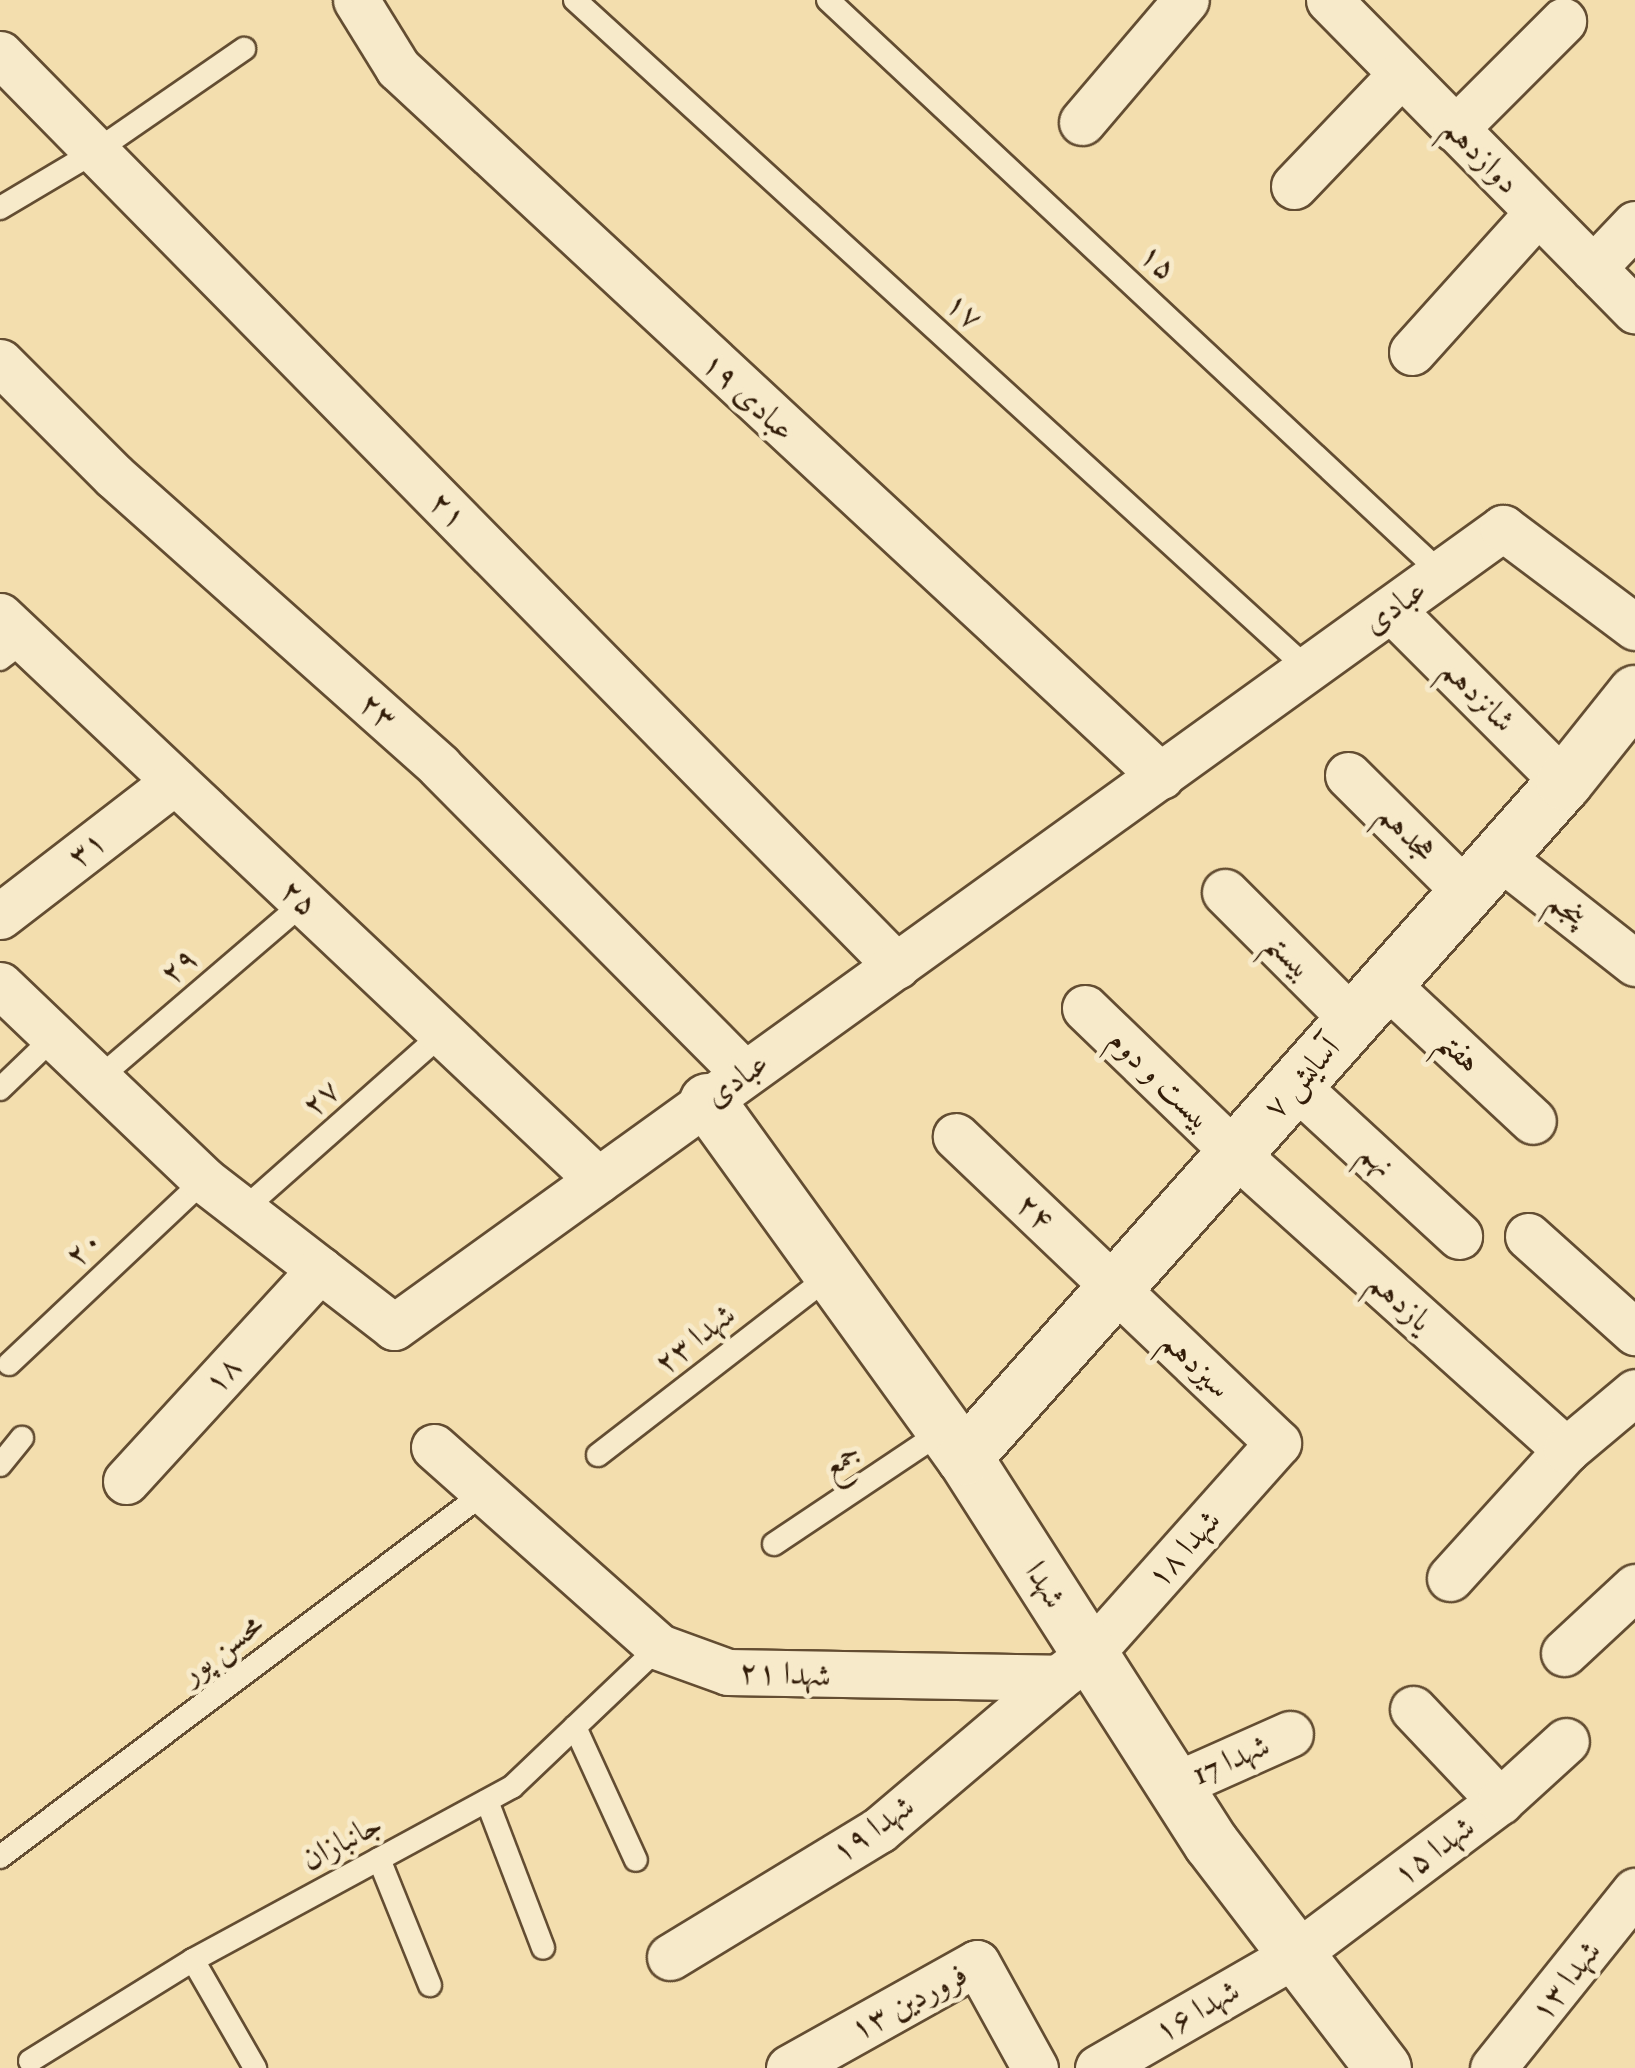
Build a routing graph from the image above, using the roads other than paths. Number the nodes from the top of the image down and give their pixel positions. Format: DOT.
graph roads {
  1 [pos="356,0"];
  2 [pos="575,0"];
  3 [pos="828,0"];
  4 [pos="1186,0"];
  5 [pos="1329,0"];
  6 [pos="1564,20"];
  7 [pos="244,49"];
  8 [pos="0,54"];
  9 [pos="1401,74"];
  10 [pos="1082,122"];
  11 [pos="1455,129"];
  12 [pos="96,151"];
  13 [pos="1294,186"];
  14 [pos="0,208"];
  15 [pos="1538,212"];
  16 [pos="1635,224"];
  17 [pos="1593,268"];
  18 [pos="1635,310"];
  19 [pos="1412,352"];
  20 [pos="0,362"];
  21 [pos="1442,574"];
  22 [pos="1392,610"];
  23 [pos="1635,628"];
  24 [pos="8,638"];
  25 [pos="1308,670"];
  26 [pos="1635,693"];
  27 [pos="1348,775"];
  28 [pos="1160,776"];
  29 [pos="175,781"];
  30 [pos="1564,782"];
  31 [pos="1483,874"];
  32 [pos="1225,892"];
  33 [pos="303,903"];
  34 [pos="0,916"];
  35 [pos="1635,962"];
  36 [pos="897,966"];
  37 [pos="0,985"];
  38 [pos="1369,1001"];
  39 [pos="1085,1008"];
  40 [pos="443,1034"];
  41 [pos="54,1038"];
  42 [pos="98,1080"];
  43 [pos="1296,1085"];
  44 [pos="726,1087"];
  45 [pos="0,1089"];
  46 [pos="1532,1121"];
  47 [pos="956,1136"];
  48 [pos="1235,1153"];
  49 [pos="204,1180"];
  50 [pos="598,1180"];
  51 [pos="243,1210"];
  52 [pos="1459,1236"];
  53 [pos="1528,1236"];
  54 [pos="320,1270"];
  55 [pos="832,1274"];
  56 [pos="1115,1288"];
  57 [pos="1635,1332"];
  58 [pos="9,1364"];
  59 [pos="1635,1392"];
  60 [pos="22,1438"];
  61 [pos="1278,1443"];
  62 [pos="954,1444"];
  63 [pos="434,1446"];
  64 [pos="1566,1450"];
  65 [pos="598,1455"];
  66 [pos="0,1466"];
  67 [pos="126,1481"];
  68 [pos="484,1493"];
  69 [pos="774,1544"];
  70 [pos="1450,1578"];
  71 [pos="1635,1587"];
  72 [pos="659,1648"];
  73 [pos="1564,1653"];
  74 [pos="1074,1667"];
  75 [pos="1412,1709"];
  76 [pos="575,1727"];
  77 [pos="1290,1734"];
  78 [pos="1566,1741"];
  79 [pos="1172,1786"];
  80 [pos="486,1801"];
  81 [pos="1500,1801"];
  82 [pos="0,1857"];
  83 [pos="378,1860"];
  84 [pos="636,1860"];
  85 [pos="1635,1891"];
  86 [pos="543,1948"];
  87 [pos="1296,1954"];
  88 [pos="670,1957"];
  89 [pos="193,1960"];
  90 [pos="430,1985"];
  91 [pos="30,2061"];
  92 [pos="255,2068"];
  93 [pos="790,2068"];
  94 [pos="1035,2068"];
  95 [pos="1098,2068"];
  96 [pos="1383,2068"];
  97 [pos="1493,2068"];
  1 -- 28 [label="street, عبادی ۱۹"];
  2 -- 25 [label="lane, ۱۷"];
  3 -- 21 [label="lane, ۱۵"];
  4 -- 10 [label="street"];
  5 -- 9 [label="street, دوازدهم"];
  6 -- 11 [label="street"];
  7 -- 12 [label="lane"];
  8 -- 12 [label="street, ۲۱"];
  9 -- 11 [label="street, دوازدهم"];
  9 -- 13 [label="street"];
  11 -- 15 [label="street, دوازدهم"];
  12 -- 14 [label="lane"];
  12 -- 36 [label="street, ۲۱"];
  15 -- 17 [label="street, دوازدهم"];
  15 -- 19 [label="street"];
  16 -- 17 [label="street"];
  17 -- 18 [label="street, دوازدهم"];
  20 -- 44 [label="street, ۲۳"];
  21 -- 22 [label="street, عبادی"];
  21 -- 23 [label="street, عبادی"];
  22 -- 25 [label="street, عبادی"];
  22 -- 30 [label="street, شانزدهم"];
  24 -- 29 [label="street, ۲۵"];
  25 -- 28 [label="street, عبادی"];
  26 -- 30 [label="street, آسایش ۷"];
  27 -- 31 [label="street, هجدهم"];
  28 -- 36 [label="street, عبادی"];
  29 -- 33 [label="street, ۲۵"];
  29 -- 34 [label="street, ۳۱"];
  30 -- 31 [label="street, آسایش ۷"];
  31 -- 35 [label="street, پنجم"];
  31 -- 38 [label="street, آسایش ۷"];
  32 -- 38 [label="street, بیستم"];
  33 -- 40 [label="street, ۲۵"];
  33 -- 42 [label="lane, ۲۹"];
  36 -- 44 [label="street, عبادی"];
  37 -- 41 [label="street, عبادی"];
  38 -- 43 [label="street, آسایش ۷"];
  38 -- 46 [label="street, هفتم"];
  39 -- 48 [label="street, بیست و دوم"];
  40 -- 50 [label="street, ۲۵"];
  40 -- 51 [label="lane, ۲۷"];
  41 -- 42 [label="street, عبادی"];
  41 -- 45 [label="lane"];
  42 -- 49 [label="street, عبادی"];
  43 -- 48 [label="street, آسایش ۷"];
  43 -- 52 [label="street, نهم"];
  44 -- 50 [label="street, عبادی"];
  44 -- 55 [label="street, شهدا"];
  47 -- 56 [label="street, ۲۴"];
  48 -- 56 [label="street, آسایش ۷"];
  48 -- 64 [label="street, یازدهم"];
  49 -- 51 [label="street, عبادی"];
  49 -- 58 [label="lane, ۲۰"];
  50 -- 54 [label="street, عبادی"];
  51 -- 54 [label="street, عبادی"];
  53 -- 57 [label="street"];
  54 -- 67 [label="street, ۱۸"];
  55 -- 62 [label="street, شهدا"];
  55 -- 65 [label="lane, شهدا ۲۳"];
  56 -- 61 [label="street, سیزدهم"];
  56 -- 62 [label="street, آسایش ۷"];
  59 -- 64 [label="street"];
  60 -- 66 [label="lane"];
  61 -- 74 [label="street, شهدا ۱۸"];
  62 -- 69 [label="lane, جمع"];
  62 -- 74 [label="street, شهدا"];
  63 -- 68 [label="street, شهدا ۲۱"];
  64 -- 70 [label="street"];
  68 -- 72 [label="street, شهدا ۲۱"];
  68 -- 82 [label="lane, محسن پور"];
  71 -- 73 [label="street"];
  72 -- 74 [label="street, شهدا ۲۱"];
  72 -- 76 [label="lane, جانبازان"];
  74 -- 79 [label="street, شهدا"];
  74 -- 88 [label="street, شهدا ۱۹"];
  75 -- 81 [label="street"];
  76 -- 80 [label="lane, جانبازان"];
  76 -- 84 [label="lane"];
  77 -- 79 [label="street, شهدا 17"];
  78 -- 81 [label="street, شهدا ۱۵"];
  79 -- 87 [label="street, شهدا"];
  80 -- 83 [label="lane, جانبازان"];
  80 -- 86 [label="lane"];
  81 -- 87 [label="street, شهدا ۱۵"];
  83 -- 89 [label="lane, جانبازان"];
  83 -- 90 [label="lane"];
  85 -- 97 [label="street, شهدا ۱۳"];
  87 -- 95 [label="street, شهدا ۱۶"];
  87 -- 96 [label="street, شهدا"];
  89 -- 91 [label="lane, جانبازان"];
  89 -- 92 [label="lane"];
  93 -- 94 [label="street, فروردین ۱۳"];
}
